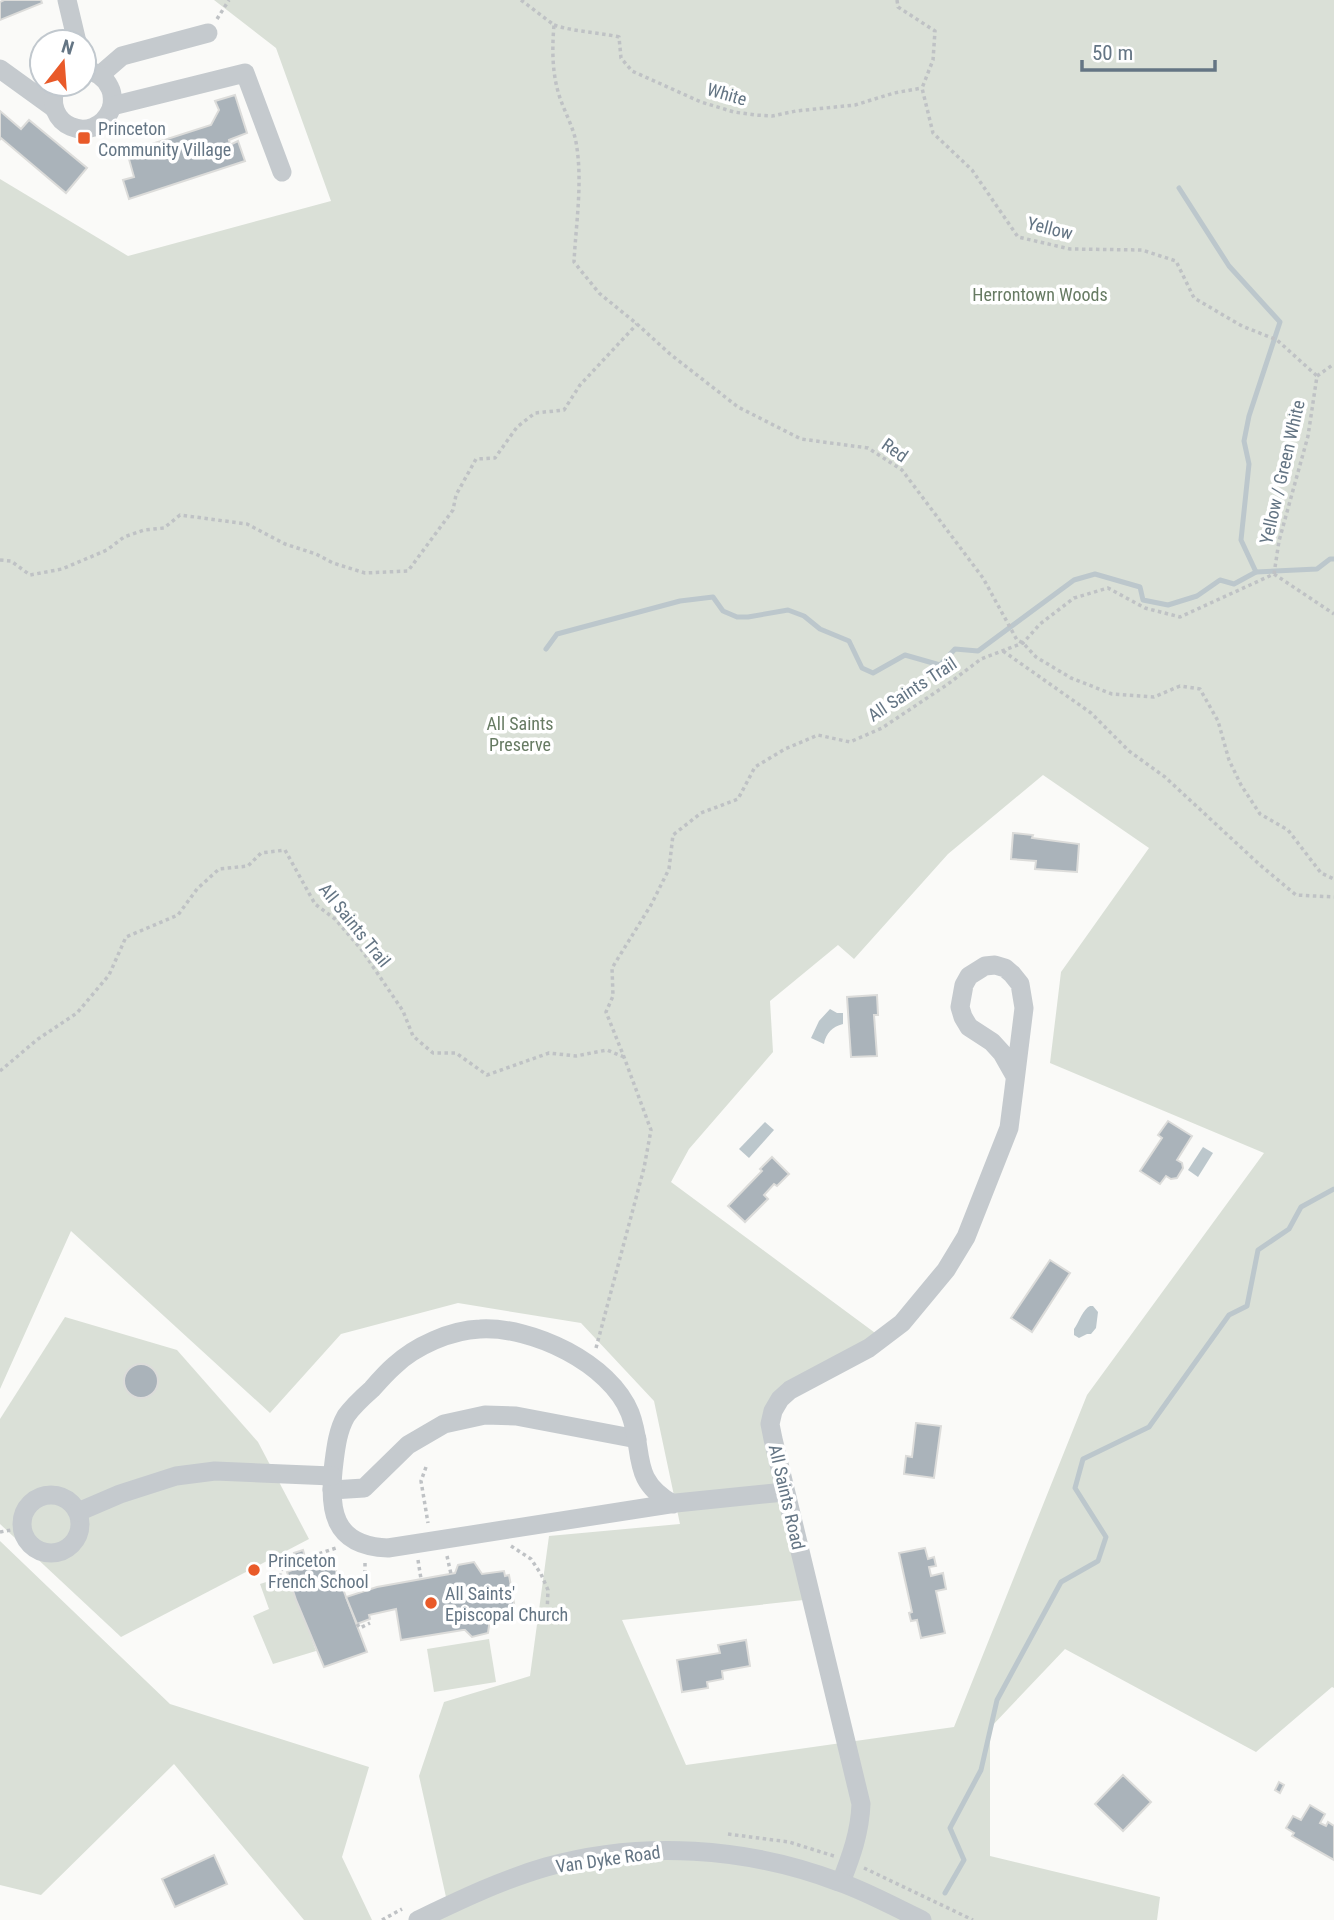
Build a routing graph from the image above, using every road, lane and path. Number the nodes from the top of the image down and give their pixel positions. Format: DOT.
graph roads {
  1 [pos="67,0"];
  2 [pos="521,0"];
  3 [pos="897,0"];
  4 [pos="554,25"];
  5 [pos="74,28"];
  6 [pos="208,33"];
  7 [pos="0,69"];
  8 [pos="98,69"];
  9 [pos="98,77"];
  10 [pos="922,88"];
  11 [pos="53,98"];
  12 [pos="112,106"];
  13 [pos="54,108"];
  14 [pos="282,172"];
  15 [pos="637,324"];
  16 [pos="1334,364"];
  17 [pos="1318,376"];
  18 [pos="0,560"];
  19 [pos="1275,574"];
  20 [pos="1334,614"];
  21 [pos="1023,643"];
  22 [pos="1003,651"];
  23 [pos="1334,879"];
  24 [pos="1334,897"];
  25 [pos="624,1056"];
  26 [pos="0,1071"];
  27 [pos="1016,1076"];
  28 [pos="592,1367"];
  29 [pos="637,1439"];
  30 [pos="426,1467"];
  31 [pos="332,1483"];
  32 [pos="784,1492"];
  33 [pos="673,1504"];
  34 [pos="78,1513"];
  35 [pos="22,1528"];
  36 [pos="429,1530"];
  37 [pos="0,1532"];
  38 [pos="507,1543"];
  39 [pos="342,1547"];
  40 [pos="446,1550"];
  41 [pos="417,1554"];
  42 [pos="367,1558"];
  43 [pos="451,1574"];
  44 [pos="280,1577"];
  45 [pos="421,1579"];
  46 [pos="369,1589"];
  47 [pos="547,1615"];
  48 [pos="370,1623"];
  49 [pos="357,1624"];
  50 [pos="874,1872"];
  51 [pos="841,1882"];
  52 [pos="418,1920"];
  53 [pos="922,1920"];
  54 [pos="973,1920"];
  1 -- 5 [label="street"];
  2 -- 4 [label="path"];
  3 -- 10 [label="path"];
  4 -- 10 [label="path, White"];
  4 -- 15 [label="path, Red"];
  6 -- 8 [label="street"];
  7 -- 13 [label="street"];
  9 -- 12 [label="street"];
  10 -- 17 [label="path, Yellow"];
  11 -- 13 [label="street"];
  12 -- 13 [label="street"];
  12 -- 14 [label="street"];
  15 -- 18 [label="path"];
  15 -- 21 [label="path, Red"];
  16 -- 17 [label="path"];
  17 -- 19 [label="path, Yellow / Green White"];
  19 -- 20 [label="path"];
  19 -- 21 [label="path"];
  21 -- 22 [label="path, All Saints Trail"];
  21 -- 23 [label="path, Red"];
  22 -- 24 [label="path"];
  22 -- 25 [label="path, All Saints Trail"];
  25 -- 26 [label="path, All Saints Trail"];
  25 -- 28 [label="path, All Saints Trail"];
  27 -- 27 [label="street, All Saints Road"];
  27 -- 32 [label="street, All Saints Road"];
  28 -- 29 [label="street"];
  28 -- 31 [label="street"];
  29 -- 31 [label="street"];
  29 -- 33 [label="street"];
  30 -- 36 [label="path"];
  31 -- 33 [label="street"];
  31 -- 34 [label="street"];
  32 -- 33 [label="street"];
  32 -- 51 [label="street, All Saints Road"];
  34 -- 35 [label="street"];
  34 -- 35 [label="street"];
  35 -- 37 [label="path"];
  38 -- 47 [label="path"];
  39 -- 44 [label="path"];
  40 -- 43 [label="path"];
  41 -- 45 [label="path"];
  42 -- 46 [label="path"];
  48 -- 49 [label="path"];
  50 -- 54 [label="path"];
  51 -- 52 [label="street, Van Dyke Road"];
  51 -- 53 [label="street, Van Dyke Road"];
}
